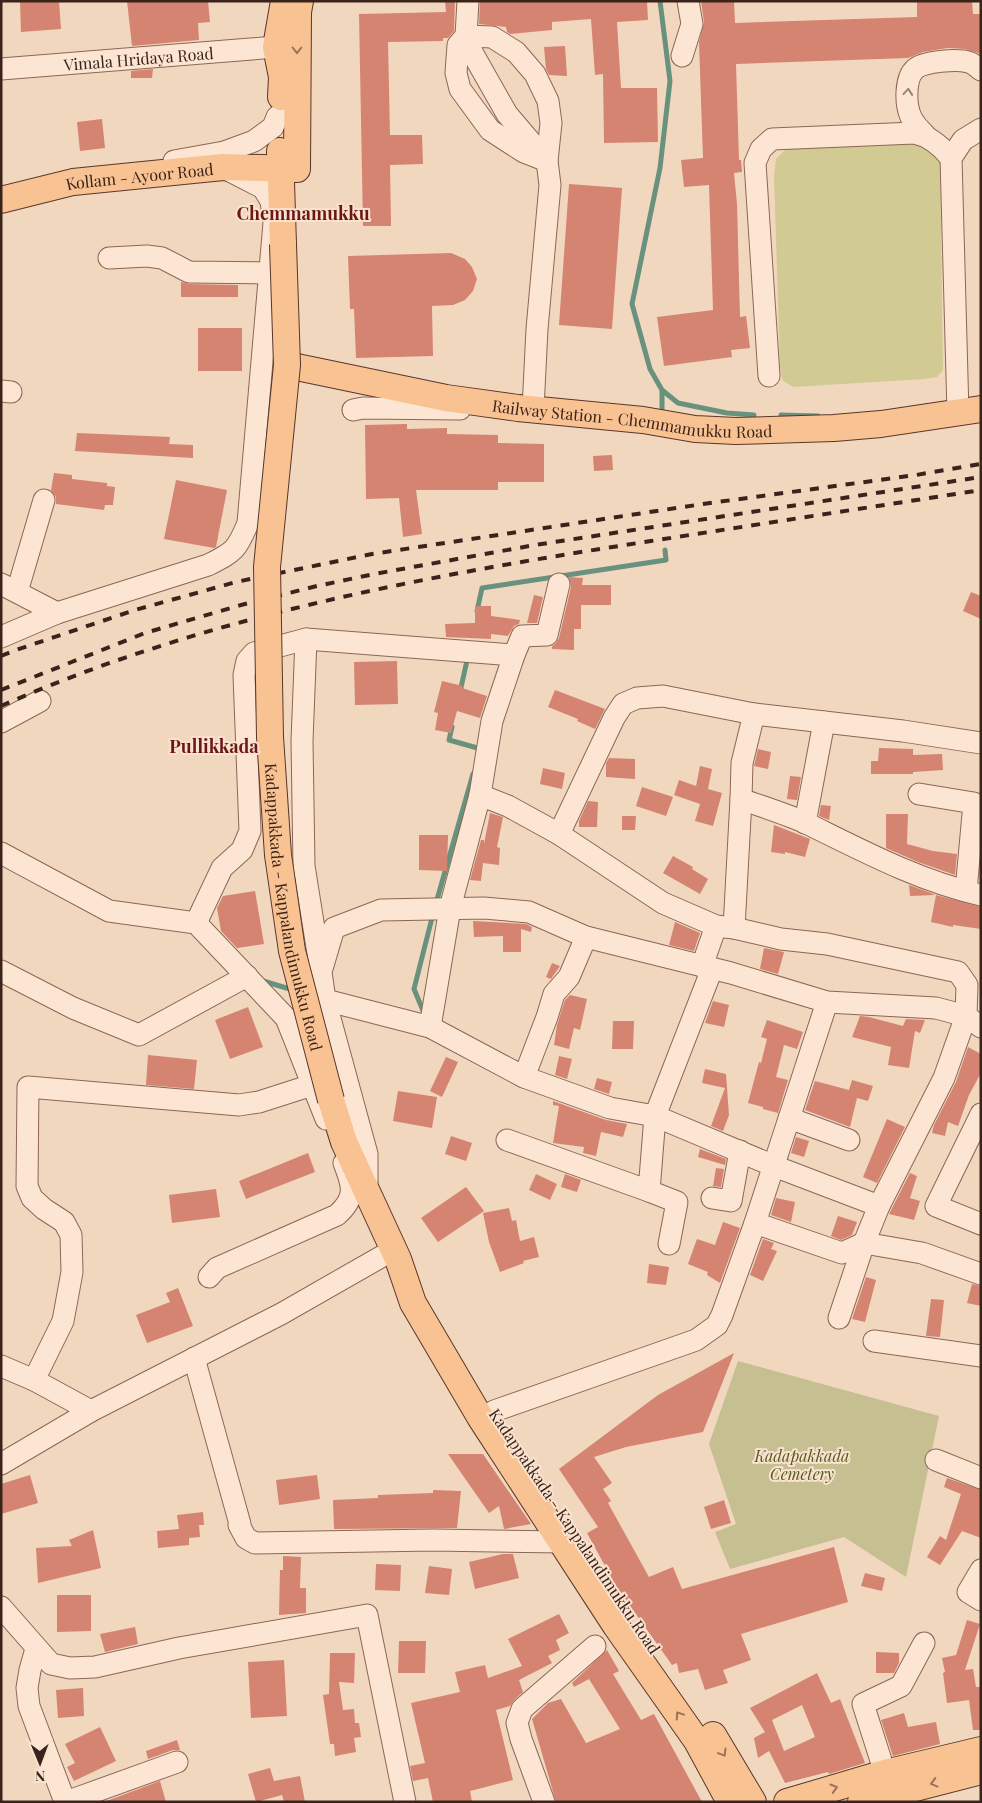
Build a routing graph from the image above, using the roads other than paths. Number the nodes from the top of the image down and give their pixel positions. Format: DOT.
graph roads {
  1 [pos="284,1"];
  2 [pos="300,1"];
  3 [pos="468,1"];
  4 [pos="688,1"];
  5 [pos="466,36"];
  6 [pos="276,47"];
  7 [pos="682,56"];
  8 [pos="1,69"];
  9 [pos="981,70"];
  10 [pos="281,114"];
  11 [pos="980,128"];
  12 [pos="925,135"];
  13 [pos="951,158"];
  14 [pos="547,161"];
  15 [pos="223,168"];
  16 [pos="288,168"];
  17 [pos="73,182"];
  18 [pos="1,200"];
  19 [pos="109,258"];
  20 [pos="270,273"];
  21 [pos="287,365"];
  22 [pos="769,376"];
  23 [pos="525,409"];
  24 [pos="353,410"];
  25 [pos="969,411"];
  26 [pos="44,500"];
  27 [pos="559,584"];
  28 [pos="9,588"];
  29 [pos="58,613"];
  30 [pos="1,637"];
  31 [pos="306,639"];
  32 [pos="514,655"];
  33 [pos="40,701"];
  34 [pos="754,714"];
  35 [pos="1,722"];
  36 [pos="824,722"];
  37 [pos="981,743"];
  38 [pos="919,794"];
  39 [pos="480,795"];
  40 [pos="741,799"];
  41 [pos="805,823"];
  42 [pos="559,834"];
  43 [pos="1,853"];
  44 [pos="974,893"];
  45 [pos="450,908"];
  46 [pos="196,923"];
  47 [pos="725,927"];
  48 [pos="586,937"];
  49 [pos="707,968"];
  50 [pos="1,972"];
  51 [pos="321,972"];
  52 [pos="247,976"];
  53 [pos="325,1000"];
  54 [pos="827,1002"];
  55 [pos="973,1021"];
  56 [pos="430,1027"];
  57 [pos="524,1078"];
  58 [pos="322,1092"];
  59 [pos="981,1114"];
  60 [pos="655,1116"];
  61 [pos="789,1118"];
  62 [pos="506,1140"];
  63 [pos="849,1140"];
  64 [pos="740,1151"];
  65 [pos="774,1166"];
  66 [pos="649,1191"];
  67 [pos="712,1198"];
  68 [pos="364,1199"];
  69 [pos="879,1206"];
  70 [pos="755,1223"];
  71 [pos="981,1224"];
  72 [pos="864,1243"];
  73 [pos="669,1244"];
  74 [pos="395,1254"];
  75 [pos="981,1274"];
  76 [pos="209,1277"];
  77 [pos="839,1318"];
  78 [pos="874,1341"];
  79 [pos="981,1356"];
  80 [pos="194,1358"];
  81 [pos="1,1366"];
  82 [pos="34,1380"];
  83 [pos="494,1410"];
  84 [pos="91,1412"];
  85 [pos="936,1460"];
  86 [pos="1,1464"];
  87 [pos="981,1478"];
  88 [pos="562,1542"];
  89 [pos="981,1570"];
  90 [pos="981,1600"];
  91 [pos="1,1607"];
  92 [pos="924,1643"];
  93 [pos="595,1646"];
  94 [pos="36,1649"];
  95 [pos="981,1750"];
  96 [pos="177,1762"];
  97 [pos="981,1771"];
  98 [pos="886,1773"];
  99 [pos="65,1802"];
  100 [pos="405,1802"];
  101 [pos="544,1802"];
  102 [pos="730,1802"];
  103 [pos="753,1802"];
  104 [pos="787,1802"];
  105 [pos="861,1802"];
  1 -- 6 [label="main road, Kadappakkada - Kappalandimukku Road"];
  2 -- 16 [label="main road, Kadappakkada - Kappalandimukku Road, one-way"];
  3 -- 5 [label="street"];
  4 -- 7 [label="street"];
  5 -- 14 [label="street"];
  5 -- 14 [label="street"];
  5 -- 14 [label="street"];
  6 -- 8 [label="street, Vimala Hridaya Road"];
  6 -- 10 [label="main road, Kadappakkada - Kappalandimukku Road"];
  12 -- 9 [label="street, one-way"];
  10 -- 16 [label="main road, Kadappakkada - Kappalandimukku Road"];
  10 -- 17 [label="street"];
  11 -- 13 [label="street"];
  12 -- 13 [label="street"];
  12 -- 22 [label="street"];
  13 -- 25 [label="street"];
  14 -- 23 [label="street"];
  15 -- 16 [label="main road, Kollam - Ayoor Road"];
  15 -- 17 [label="main road, Kollam - Ayoor Road"];
  15 -- 20 [label="street"];
  16 -- 21 [label="main road, Kadappakkada - Kappalandimukku Road, bridge"];
  17 -- 18 [label="main road, Kollam - Ayoor Road"];
  19 -- 20 [label="street"];
  20 -- 29 [label="street"];
  21 -- 23 [label="main road, Railway Station - Chemmamukku Road"];
  21 -- 58 [label="main road, Kadappakkada - Kappalandimukku Road, bridge"];
  23 -- 24 [label="street"];
  23 -- 25 [label="main road, Railway Station - Chemmamukku Road"];
  26 -- 28 [label="street"];
  27 -- 32 [label="street"];
  28 -- 29 [label="street"];
  29 -- 30 [label="street"];
  31 -- 32 [label="street"];
  31 -- 46 [label="street"];
  31 -- 51 [label="street"];
  32 -- 39 [label="street"];
  33 -- 35 [label="street"];
  34 -- 36 [label="street"];
  34 -- 40 [label="street"];
  34 -- 42 [label="street"];
  36 -- 37 [label="street"];
  36 -- 41 [label="street"];
  38 -- 44 [label="street"];
  39 -- 42 [label="street"];
  39 -- 45 [label="street"];
  40 -- 41 [label="street"];
  40 -- 47 [label="street"];
  41 -- 44 [label="street"];
  42 -- 47 [label="street"];
  43 -- 46 [label="street"];
  45 -- 48 [label="street"];
  45 -- 51 [label="street"];
  45 -- 56 [label="street"];
  46 -- 52 [label="street"];
  47 -- 49 [label="street"];
  47 -- 55 [label="street"];
  48 -- 49 [label="street"];
  48 -- 57 [label="street"];
  49 -- 54 [label="street"];
  49 -- 60 [label="street"];
  50 -- 52 [label="street"];
  51 -- 53 [label="street"];
  52 -- 58 [label="street"];
  53 -- 56 [label="street"];
  53 -- 68 [label="street"];
  54 -- 55 [label="street"];
  54 -- 61 [label="street"];
  55 -- 69 [label="street"];
  56 -- 57 [label="street"];
  57 -- 60 [label="street"];
  58 -- 68 [label="main road, Kadappakkada - Kappalandimukku Road"];
  58 -- 82 [label="street"];
  59 -- 71 [label="street"];
  60 -- 64 [label="street"];
  60 -- 66 [label="street"];
  61 -- 63 [label="street"];
  61 -- 65 [label="street"];
  62 -- 66 [label="street"];
  64 -- 65 [label="street"];
  64 -- 67 [label="street"];
  65 -- 69 [label="street"];
  65 -- 70 [label="street"];
  66 -- 73 [label="street"];
  68 -- 74 [label="main road, Kadappakkada - Kappalandimukku Road"];
  68 -- 76 [label="street"];
  69 -- 72 [label="street"];
  70 -- 72 [label="street"];
  70 -- 83 [label="street"];
  72 -- 75 [label="street"];
  72 -- 77 [label="street"];
  74 -- 80 [label="street"];
  74 -- 83 [label="main road, Kadappakkada - Kappalandimukku Road"];
  74 -- 88 [label="main road, Kadappakkada - Kappalandimukku Road"];
  78 -- 79 [label="street"];
  80 -- 84 [label="street"];
  80 -- 88 [label="street"];
  81 -- 82 [label="street"];
  82 -- 84 [label="street"];
  83 -- 103 [label="main road, Kadappakkada - Kappalandimukku Road, one-way"];
  84 -- 86 [label="street"];
  85 -- 87 [label="street"];
  102 -- 88 [label="main road, Kadappakkada - Kappalandimukku Road, one-way"];
  89 -- 90 [label="street"];
  91 -- 94 [label="street"];
  92 -- 98 [label="street"];
  93 -- 101 [label="street"];
  94 -- 99 [label="street"];
  94 -- 100 [label="street"];
  95 -- 98 [label="main road"];
  96 -- 99 [label="street"];
  97 -- 105 [label="main road, one-way"];
  104 -- 98 [label="main road, one-way"];
}
